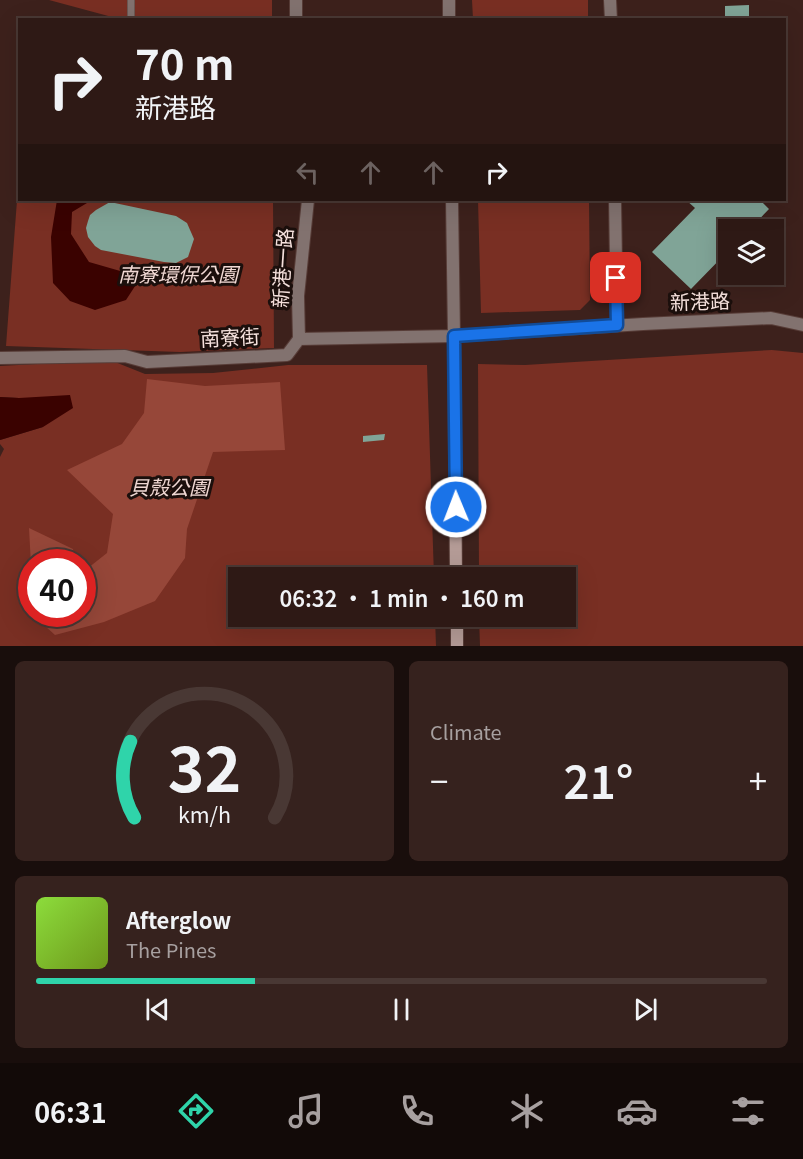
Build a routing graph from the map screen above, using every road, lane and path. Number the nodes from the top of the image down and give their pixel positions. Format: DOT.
graph roads {
  1 [pos="131,0"];
  2 [pos="296,0"];
  3 [pos="449,0"];
  4 [pos="610,0"];
  5 [pos="131,18"];
  6 [pos="296,18"];
  7 [pos="449,18"];
  8 [pos="611,18"];
  9 [pos="308,201"];
  10 [pos="452,201"];
  11 [pos="615,201"];
  12 [pos="617,325"];
  13 [pos="803,325"];
  14 [pos="454,336"];
  15 [pos="299,339"];
  16 [pos="0,358"];
  17 [pos="456,567"];
  18 [pos="457,627"];
  19 [pos="457,646"];
  1 -- 5 [label="lane"];
  2 -- 6 [label="street"];
  3 -- 7 [label="street"];
  4 -- 8 [label="street"];
  9 -- 15 [label="street, 新港一路"];
  10 -- 14 [label="street"];
  11 -- 12 [label="street"];
  12 -- 13 [label="street, 新港路"];
  12 -- 14 [label="street, 新港路"];
  14 -- 15 [label="street"];
  14 -- 17 [label="street"];
  15 -- 16 [label="street, 南寮街"];
  18 -- 19 [label="street"];
}
